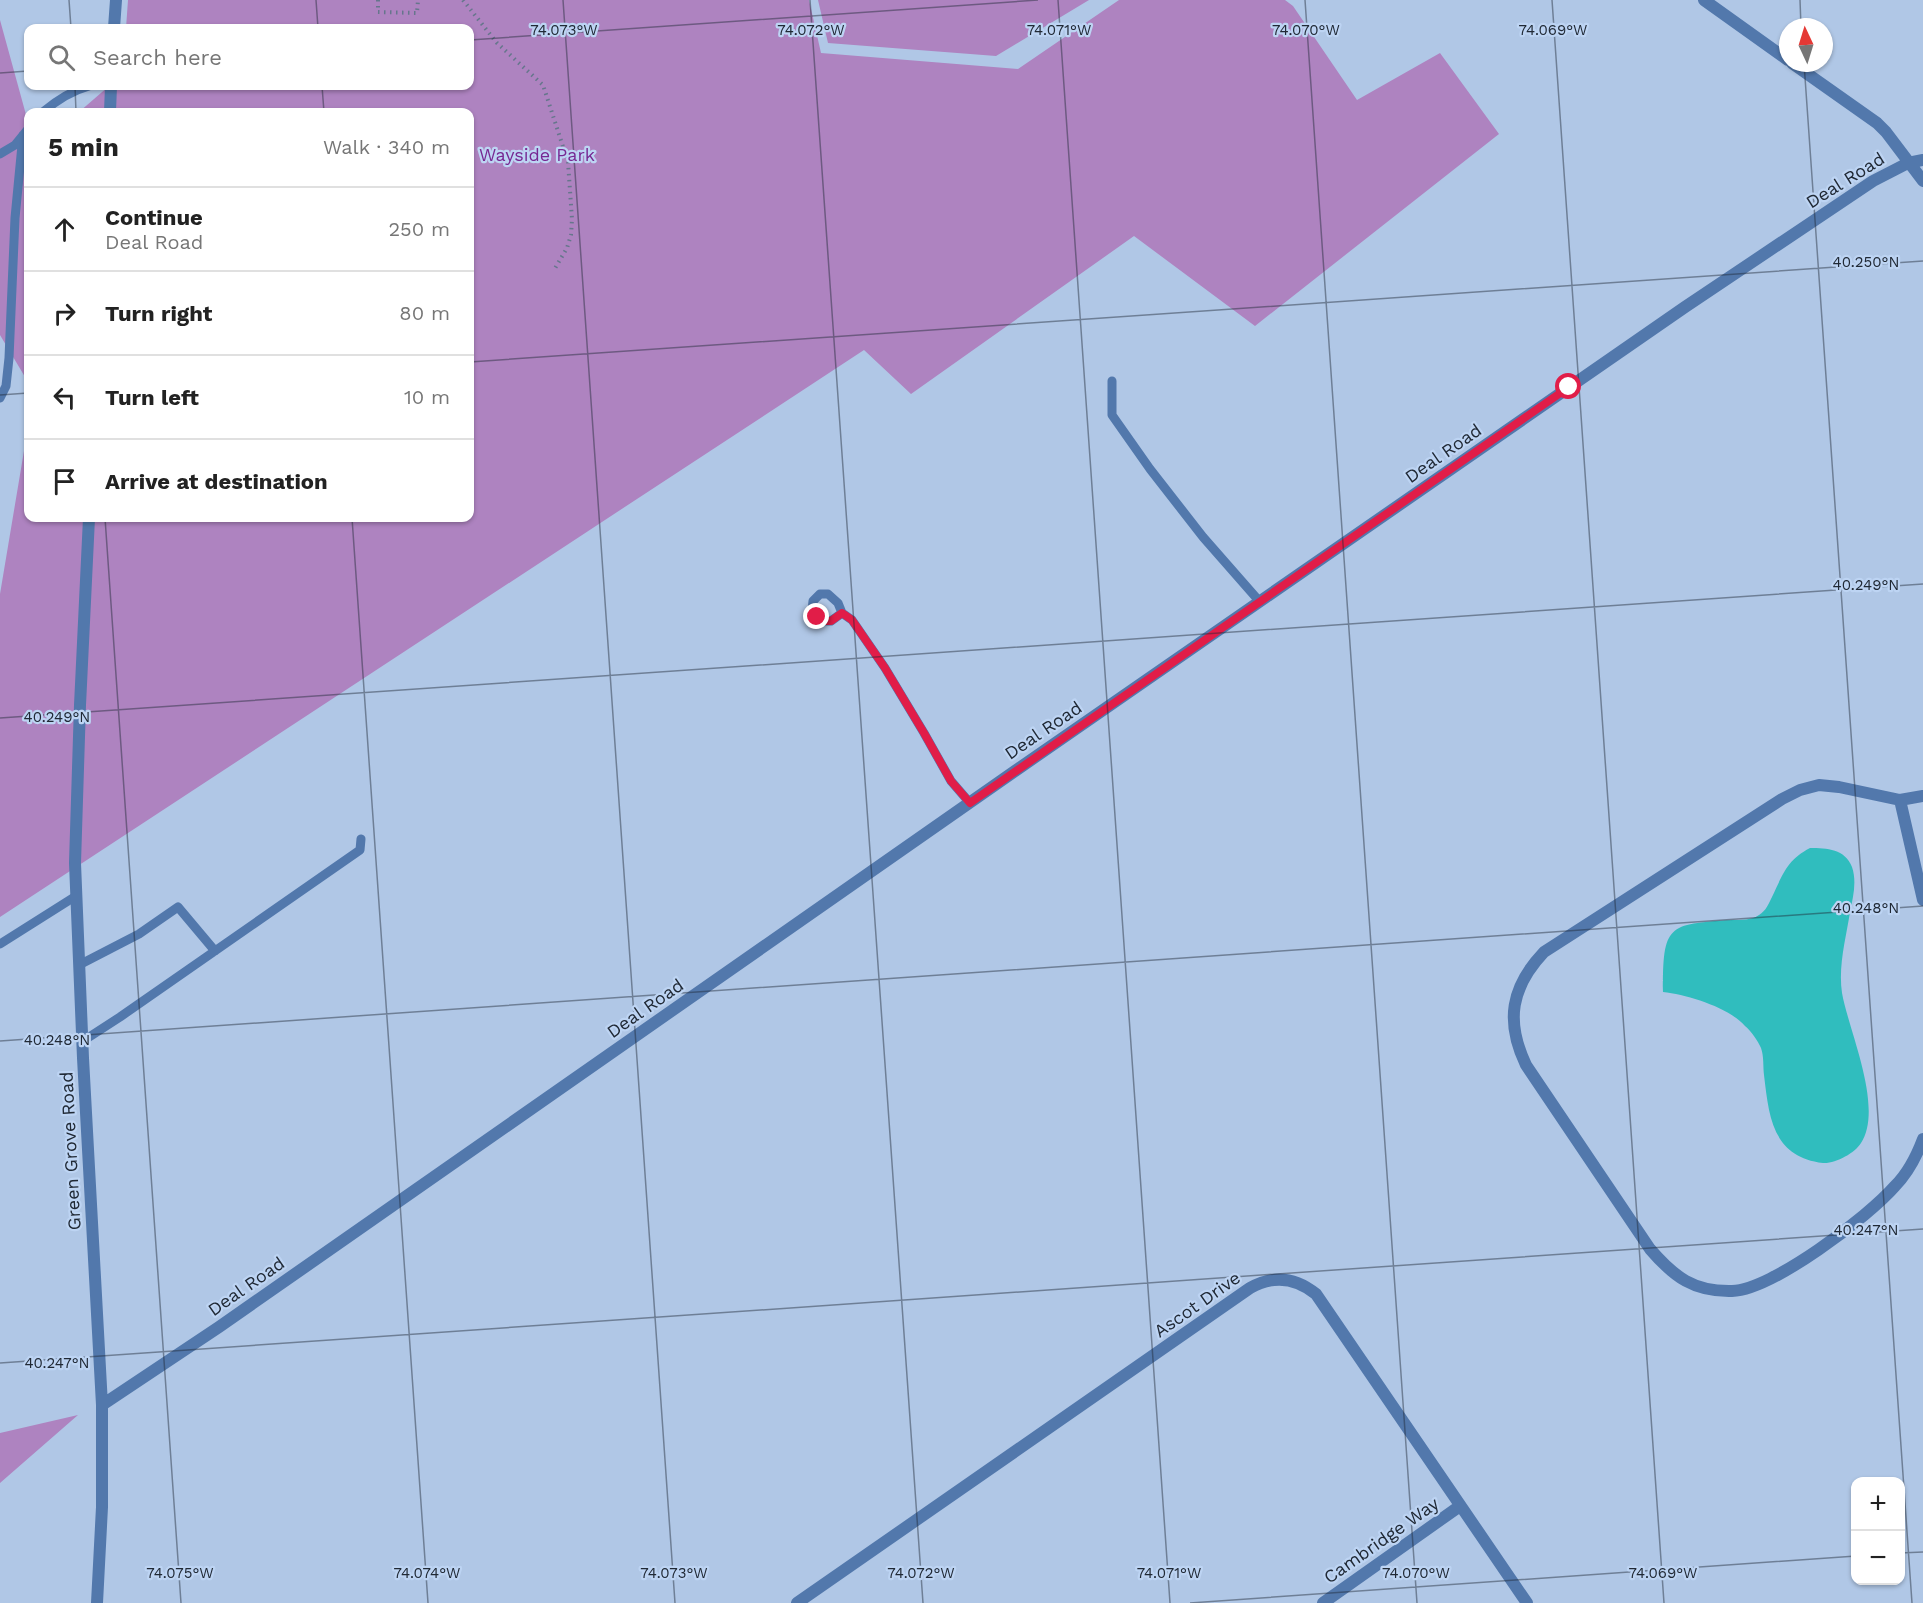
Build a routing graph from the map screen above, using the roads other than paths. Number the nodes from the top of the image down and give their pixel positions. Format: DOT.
graph roads {
  1 [pos="116,0"];
  2 [pos="1704,0"];
  3 [pos="114,24"];
  4 [pos="1779,54"];
  5 [pos="1805,72"];
  6 [pos="75,90"];
  7 [pos="111,90"];
  8 [pos="48,108"];
  9 [pos="110,108"];
  10 [pos="24,134"];
  11 [pos="24,148"];
  12 [pos="0,154"];
  13 [pos="1923,160"];
  14 [pos="1908,163"];
  15 [pos="1923,181"];
  16 [pos="1112,381"];
  17 [pos="0,398"];
  18 [pos="89,522"];
  19 [pos="1260,602"];
  20 [pos="842,613"];
  21 [pos="1923,796"];
  22 [pos="1900,800"];
  23 [pos="970,803"];
  24 [pos="361,839"];
  25 [pos="76,896"];
  26 [pos="1923,900"];
  27 [pos="0,944"];
  28 [pos="215,951"];
  29 [pos="79,965"];
  30 [pos="82,1041"];
  31 [pos="1923,1139"];
  32 [pos="102,1405"];
  33 [pos="1460,1506"];
  34 [pos="97,1603"];
  35 [pos="797,1603"];
  36 [pos="1323,1603"];
  37 [pos="1527,1603"];
  1 -- 3 [label="street"];
  2 -- 4 [label="street"];
  5 -- 14 [label="street"];
  6 -- 8 [label="lane"];
  7 -- 9 [label="street"];
  10 -- 12 [label="lane"];
  11 -- 17 [label="lane"];
  13 -- 14 [label="street, Deal Road"];
  14 -- 15 [label="street"];
  14 -- 19 [label="street, Deal Road"];
  16 -- 19 [label="lane"];
  18 -- 25 [label="street, Green Grove Road"];
  19 -- 23 [label="street, Deal Road"];
  20 -- 23 [label="lane"];
  21 -- 22 [label="street"];
  22 -- 26 [label="street"];
  22 -- 31 [label="street"];
  23 -- 32 [label="street, Deal Road"];
  24 -- 28 [label="lane"];
  25 -- 27 [label="lane"];
  25 -- 29 [label="street, Green Grove Road"];
  28 -- 29 [label="lane"];
  28 -- 30 [label="lane"];
  29 -- 30 [label="street, Green Grove Road"];
  30 -- 32 [label="street, Green Grove Road"];
  32 -- 34 [label="street, Green Grove Road"];
  33 -- 35 [label="street, Ascot Drive"];
  33 -- 36 [label="street, Cambridge Way"];
  33 -- 37 [label="street, Ascot Drive"];
}
